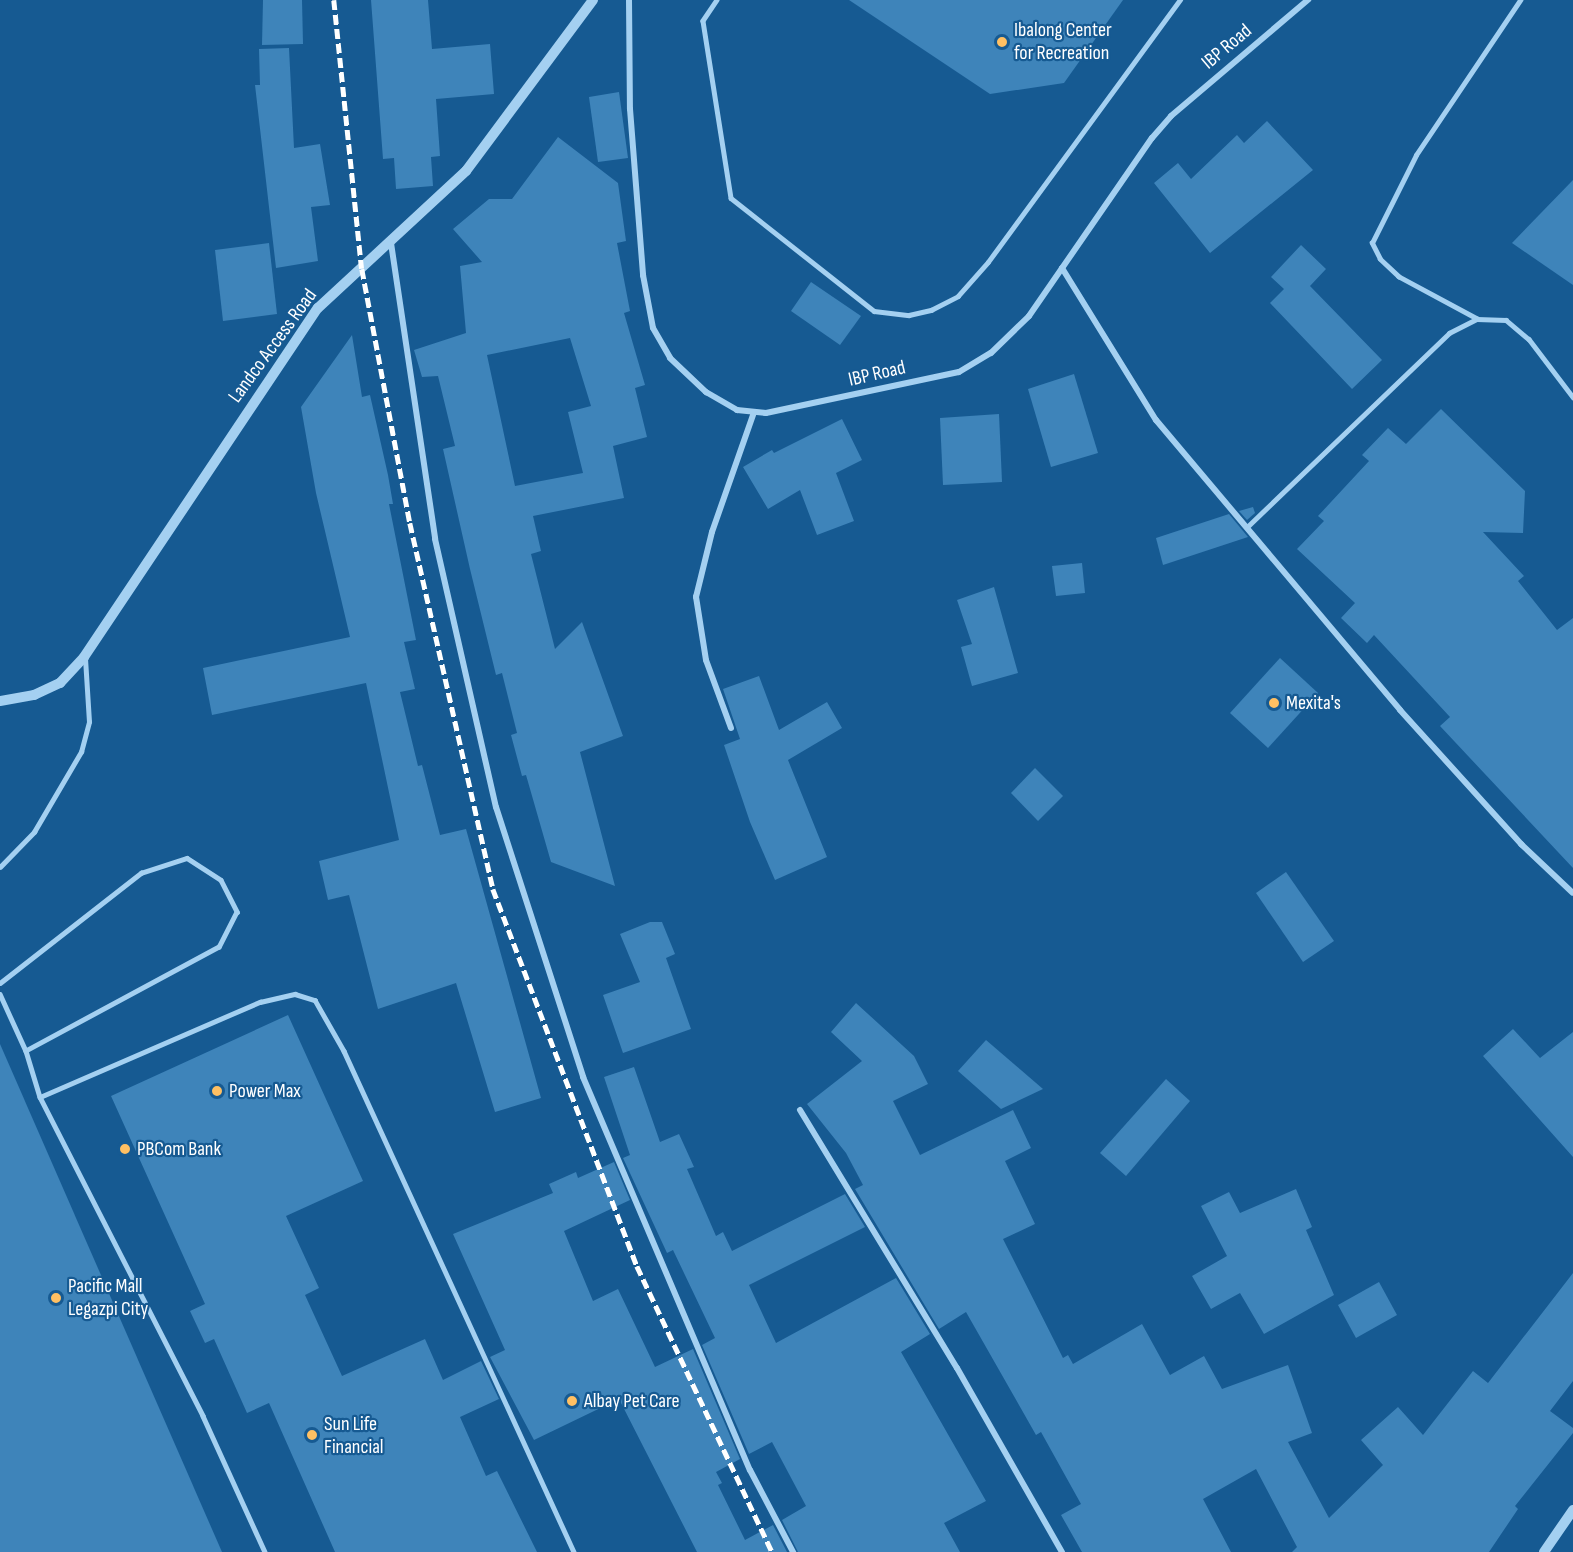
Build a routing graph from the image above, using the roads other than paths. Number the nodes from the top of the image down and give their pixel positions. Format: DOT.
graph roads {
  1 [pos="593,0"];
  2 [pos="628,0"];
  3 [pos="717,0"];
  4 [pos="1180,0"];
  5 [pos="1308,0"];
  6 [pos="1520,0"];
  7 [pos="391,243"];
  8 [pos="1062,268"];
  9 [pos="1478,319"];
  10 [pos="1573,397"];
  11 [pos="754,412"];
  12 [pos="1247,527"];
  13 [pos="84,657"];
  14 [pos="0,701"];
  15 [pos="731,728"];
  16 [pos="0,867"];
  17 [pos="1573,893"];
  18 [pos="0,983"];
  19 [pos="0,994"];
  20 [pos="26,1051"];
  21 [pos="40,1097"];
  22 [pos="800,1110"];
  23 [pos="1573,1510"];
  24 [pos="265,1552"];
  25 [pos="574,1552"];
  26 [pos="793,1552"];
  27 [pos="1062,1552"];
  28 [pos="1544,1552"];
  1 -- 7 [label="street, Landco Access Road"];
  2 -- 11 [label="street, IBP Road"];
  3 -- 4 [label="lane"];
  5 -- 8 [label="street, IBP Road"];
  6 -- 9 [label="lane"];
  7 -- 13 [label="street, Landco Access Road"];
  7 -- 26 [label="street"];
  8 -- 11 [label="street, IBP Road"];
  8 -- 12 [label="street"];
  9 -- 10 [label="lane"];
  9 -- 12 [label="lane"];
  11 -- 15 [label="street"];
  12 -- 17 [label="street"];
  13 -- 14 [label="street, Landco Access Road"];
  13 -- 16 [label="lane"];
  18 -- 20 [label="lane"];
  19 -- 20 [label="lane"];
  20 -- 21 [label="lane"];
  21 -- 24 [label="lane"];
  21 -- 25 [label="lane"];
  22 -- 27 [label="street"];
  23 -- 28 [label="street"];
}
